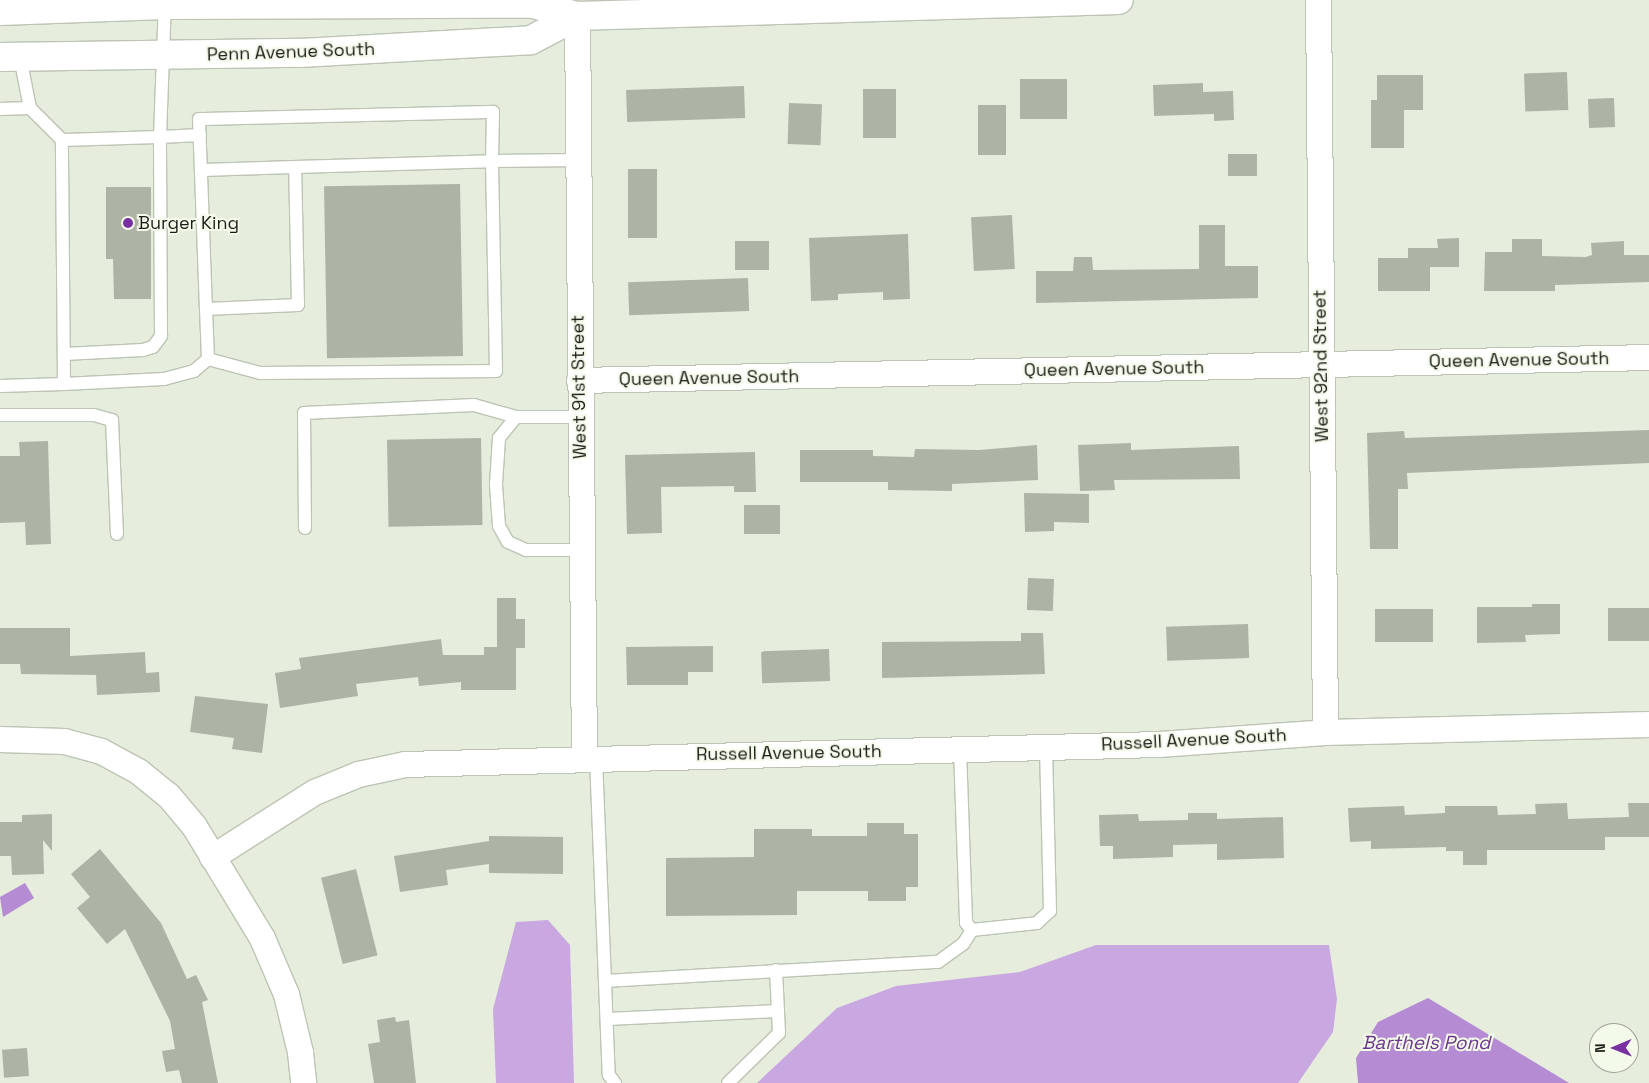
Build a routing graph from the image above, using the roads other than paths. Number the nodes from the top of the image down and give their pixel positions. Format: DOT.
graph roads {
  1 [pos="1119,0"];
  2 [pos="1318,0"];
  3 [pos="165,2"];
  4 [pos="298,2"];
  5 [pos="855,4"];
  6 [pos="714,5"];
  7 [pos="12,7"];
  8 [pos="577,16"];
  9 [pos="162,56"];
  10 [pos="10,57"];
  11 [pos="30,108"];
  12 [pos="0,109"];
  13 [pos="200,135"];
  14 [pos="160,137"];
  15 [pos="62,140"];
  16 [pos="578,160"];
  17 [pos="492,161"];
  18 [pos="295,167"];
  19 [pos="201,170"];
  20 [pos="206,309"];
  21 [pos="64,354"];
  22 [pos="1649,357"];
  23 [pos="208,359"];
  24 [pos="1321,364"];
  25 [pos="579,380"];
  26 [pos="64,384"];
  27 [pos="0,386"];
  28 [pos="0,416"];
  29 [pos="580,416"];
  30 [pos="516,417"];
  31 [pos="306,528"];
  32 [pos="117,534"];
  33 [pos="581,550"];
  34 [pos="1649,724"];
  35 [pos="1325,732"];
  36 [pos="0,739"];
  37 [pos="1046,747"];
  38 [pos="960,749"];
  39 [pos="590,758"];
  40 [pos="212,857"];
  41 [pos="972,930"];
  42 [pos="776,970"];
  43 [pos="605,981"];
  44 [pos="778,1011"];
  45 [pos="606,1020"];
  46 [pos="303,1083"];
  47 [pos="615,1083"];
  48 [pos="728,1083"];
  1 -- 5 [label="main road, Penn Avenue South"];
  2 -- 24 [label="street, West 92nd Street"];
  3 -- 4 [label="main road, Penn Avenue South"];
  3 -- 7 [label="main road, Penn Avenue South"];
  3 -- 9 [label="lane"];
  4 -- 8 [label="main road, Penn Avenue South"];
  5 -- 6 [label="main road, Penn Avenue South"];
  6 -- 8 [label="main road, Penn Avenue South"];
  8 -- 9 [label="main road, Penn Avenue South"];
  8 -- 16 [label="street, West 91st Street"];
  9 -- 10 [label="main road, Penn Avenue South"];
  9 -- 14 [label="lane"];
  10 -- 11 [label="lane"];
  11 -- 12 [label="lane"];
  11 -- 15 [label="lane"];
  13 -- 14 [label="lane"];
  13 -- 17 [label="lane"];
  13 -- 19 [label="lane"];
  14 -- 15 [label="lane"];
  14 -- 21 [label="lane"];
  15 -- 21 [label="lane"];
  16 -- 17 [label="lane"];
  16 -- 25 [label="street, West 91st Street"];
  17 -- 18 [label="lane"];
  17 -- 23 [label="lane"];
  18 -- 19 [label="lane"];
  18 -- 20 [label="lane"];
  19 -- 20 [label="lane"];
  20 -- 23 [label="lane"];
  21 -- 26 [label="lane"];
  22 -- 24 [label="street, Queen Avenue South"];
  23 -- 26 [label="lane"];
  24 -- 25 [label="street, Queen Avenue South"];
  24 -- 35 [label="street, West 92nd Street"];
  25 -- 29 [label="street, West 91st Street"];
  26 -- 27 [label="lane"];
  28 -- 32 [label="lane"];
  29 -- 30 [label="lane"];
  29 -- 33 [label="street, West 91st Street"];
  30 -- 31 [label="lane"];
  30 -- 33 [label="lane"];
  33 -- 39 [label="street, West 91st Street"];
  34 -- 35 [label="street, Russell Avenue South"];
  35 -- 37 [label="street, Russell Avenue South"];
  36 -- 40 [label="street"];
  37 -- 38 [label="street, Russell Avenue South"];
  37 -- 41 [label="lane"];
  38 -- 39 [label="street, Russell Avenue South"];
  38 -- 41 [label="lane"];
  39 -- 40 [label="street, Russell Avenue South"];
  39 -- 43 [label="lane"];
  40 -- 46 [label="street"];
  41 -- 42 [label="lane"];
  42 -- 43 [label="lane"];
  42 -- 44 [label="lane"];
  43 -- 45 [label="lane"];
  44 -- 45 [label="lane"];
  44 -- 48 [label="lane"];
  45 -- 47 [label="lane"];
}
